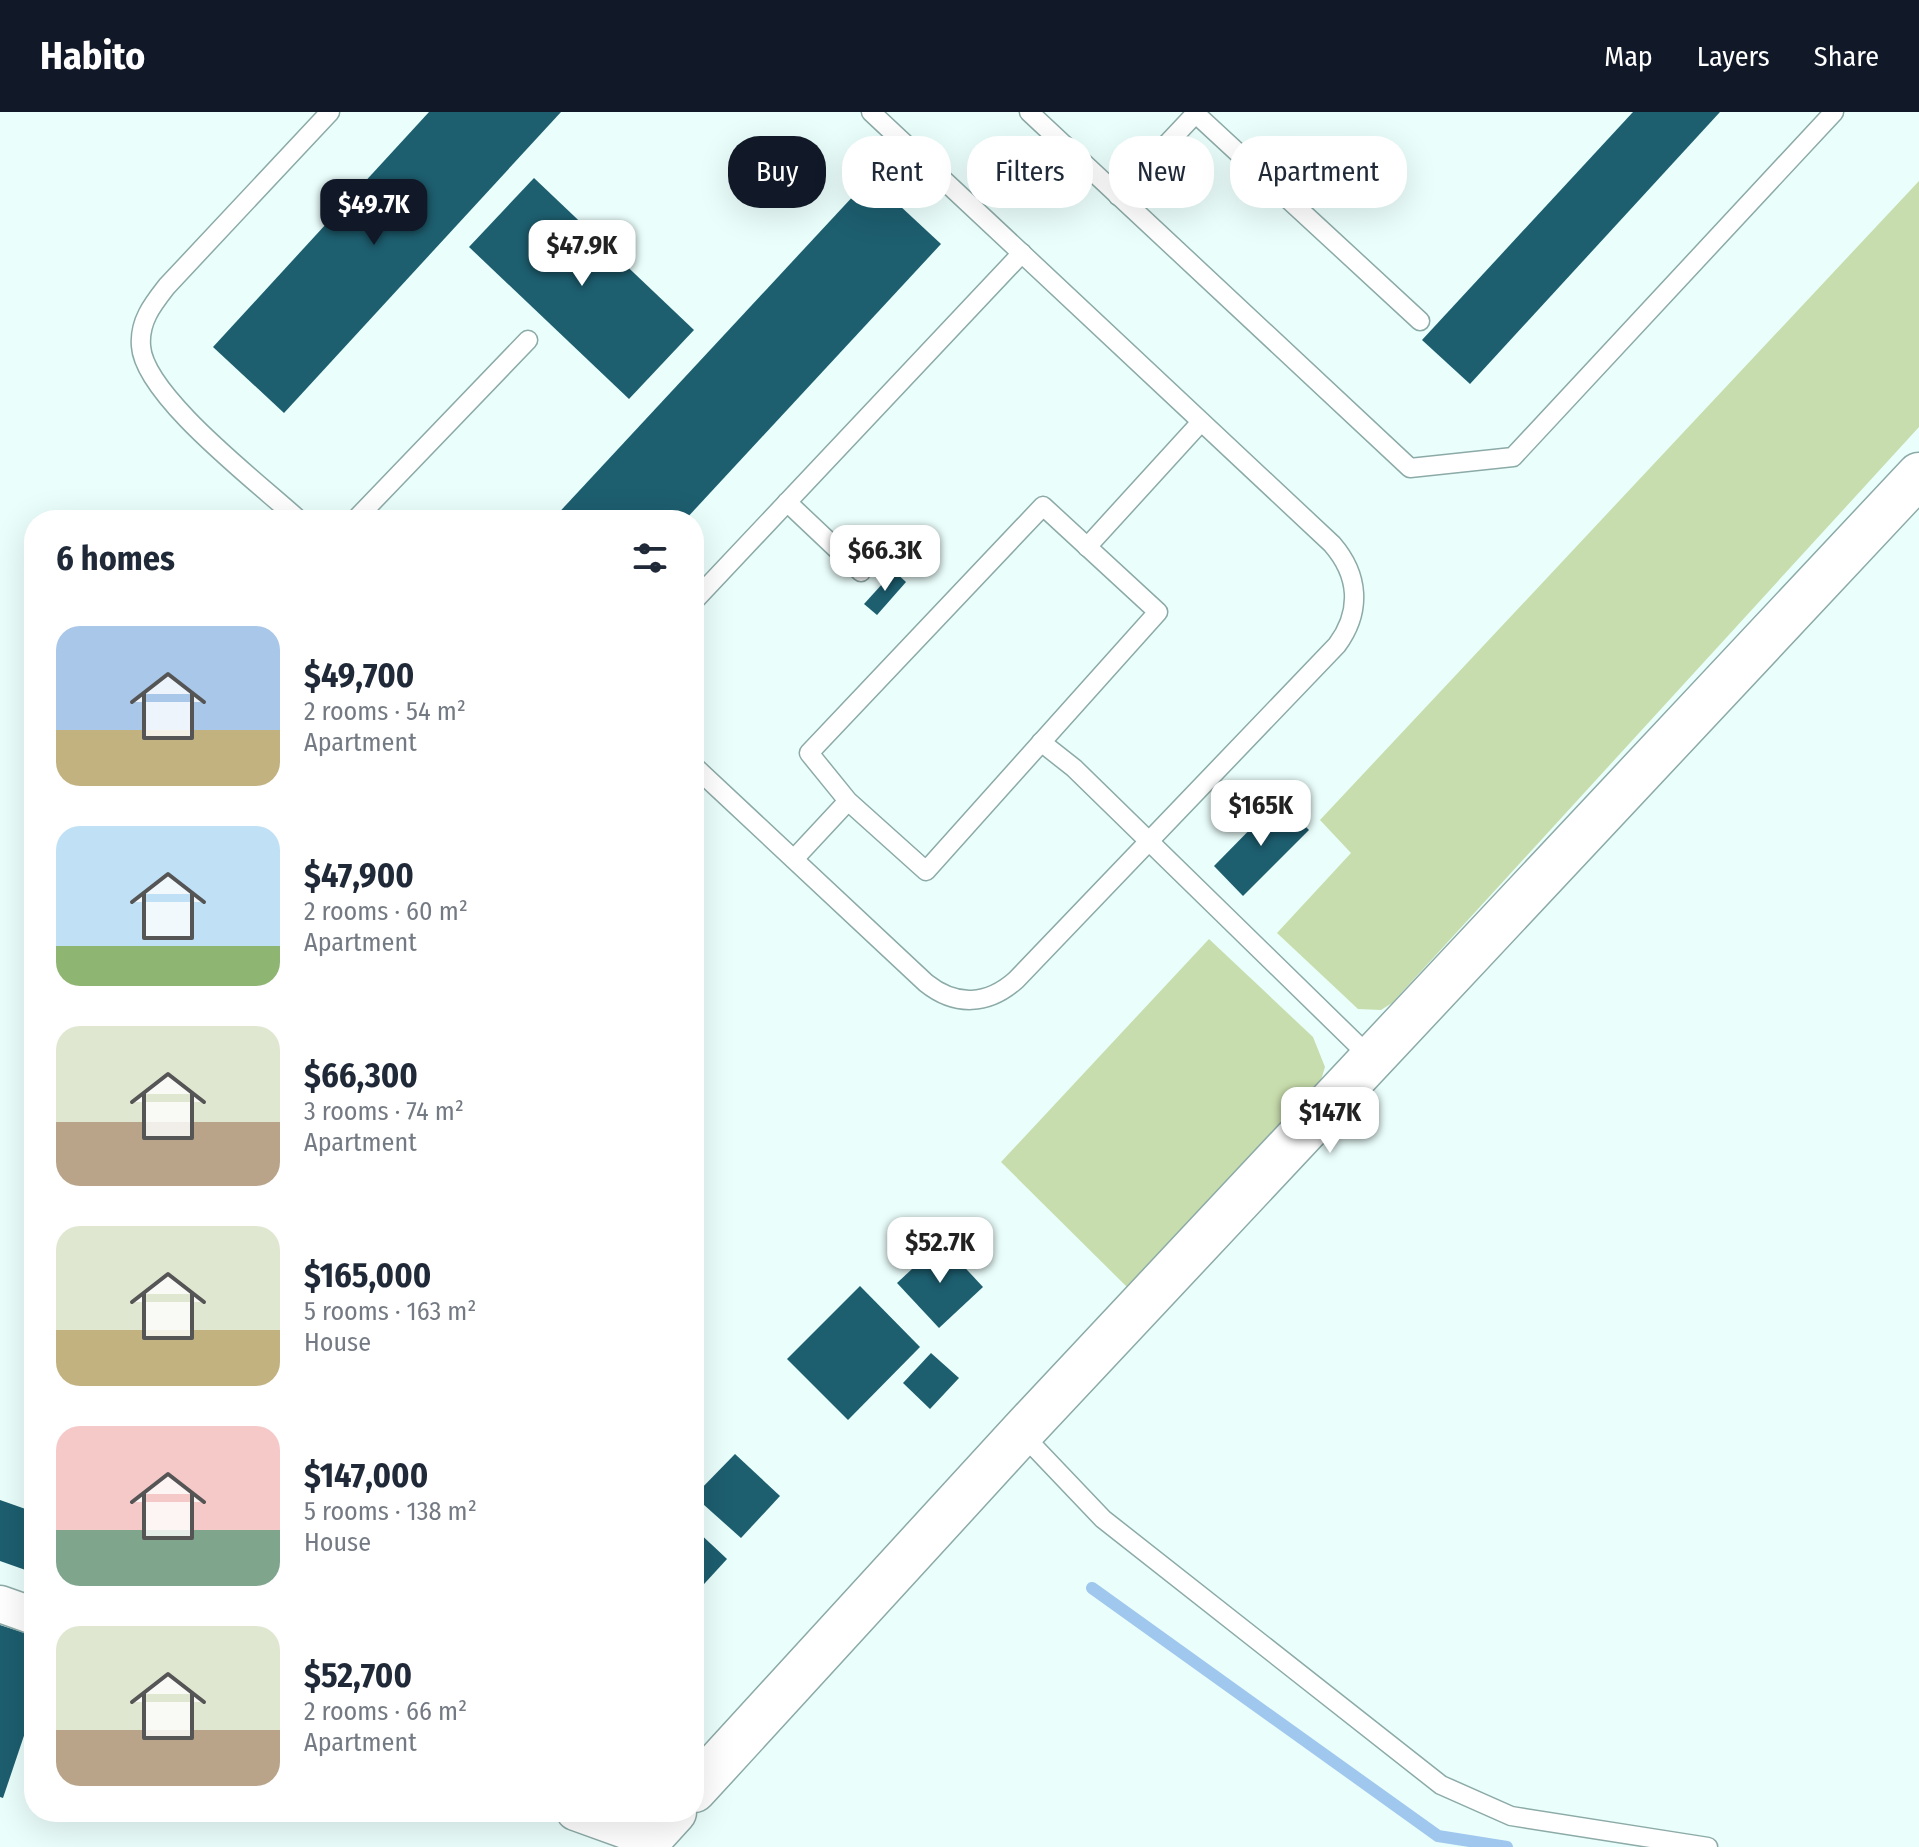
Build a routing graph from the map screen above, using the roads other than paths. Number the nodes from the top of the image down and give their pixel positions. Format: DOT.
graph roads {
  1 [pos="330,112"];
  2 [pos="1029,112"];
  3 [pos="1834,112"];
  4 [pos="872,113"];
  5 [pos="1196,113"];
  6 [pos="1174,136"];
  7 [pos="1109,188"];
  8 [pos="1131,208"];
  9 [pos="1022,253"];
  10 [pos="1420,321"];
  11 [pos="528,340"];
  12 [pos="1201,422"];
  13 [pos="1919,475"];
  14 [pos="787,502"];
  15 [pos="288,510"];
  16 [pos="365,510"];
  17 [pos="1087,547"];
  18 [pos="861,572"];
  19 [pos="704,590"];
  20 [pos="1041,742"];
  21 [pos="704,775"];
  22 [pos="848,801"];
  23 [pos="1148,842"];
  24 [pos="794,859"];
  25 [pos="1373,1060"];
  26 [pos="1021,1433"];
  27 [pos="0,1604"];
  28 [pos="24,1612"];
  29 [pos="704,1779"];
  30 [pos="613,1822"];
  31 [pos="655,1833"];
  32 [pos="1708,1847"];
  1 -- 15 [label="lane"];
  2 -- 7 [label="lane"];
  3 -- 8 [label="lane"];
  4 -- 9 [label="lane"];
  5 -- 6 [label="lane"];
  5 -- 10 [label="lane"];
  9 -- 12 [label="lane"];
  9 -- 14 [label="lane"];
  11 -- 16 [label="lane"];
  12 -- 17 [label="lane"];
  12 -- 23 [label="lane"];
  13 -- 25 [label="main road"];
  14 -- 18 [label="lane"];
  14 -- 19 [label="lane"];
  17 -- 20 [label="lane"];
  17 -- 22 [label="lane"];
  20 -- 22 [label="lane"];
  20 -- 23 [label="lane"];
  21 -- 24 [label="lane"];
  22 -- 24 [label="lane"];
  23 -- 24 [label="lane"];
  23 -- 25 [label="lane"];
  25 -- 26 [label="main road"];
  26 -- 29 [label="main road"];
  26 -- 32 [label="lane"];
  27 -- 28 [label="street"];
  30 -- 31 [label="street"];
}
